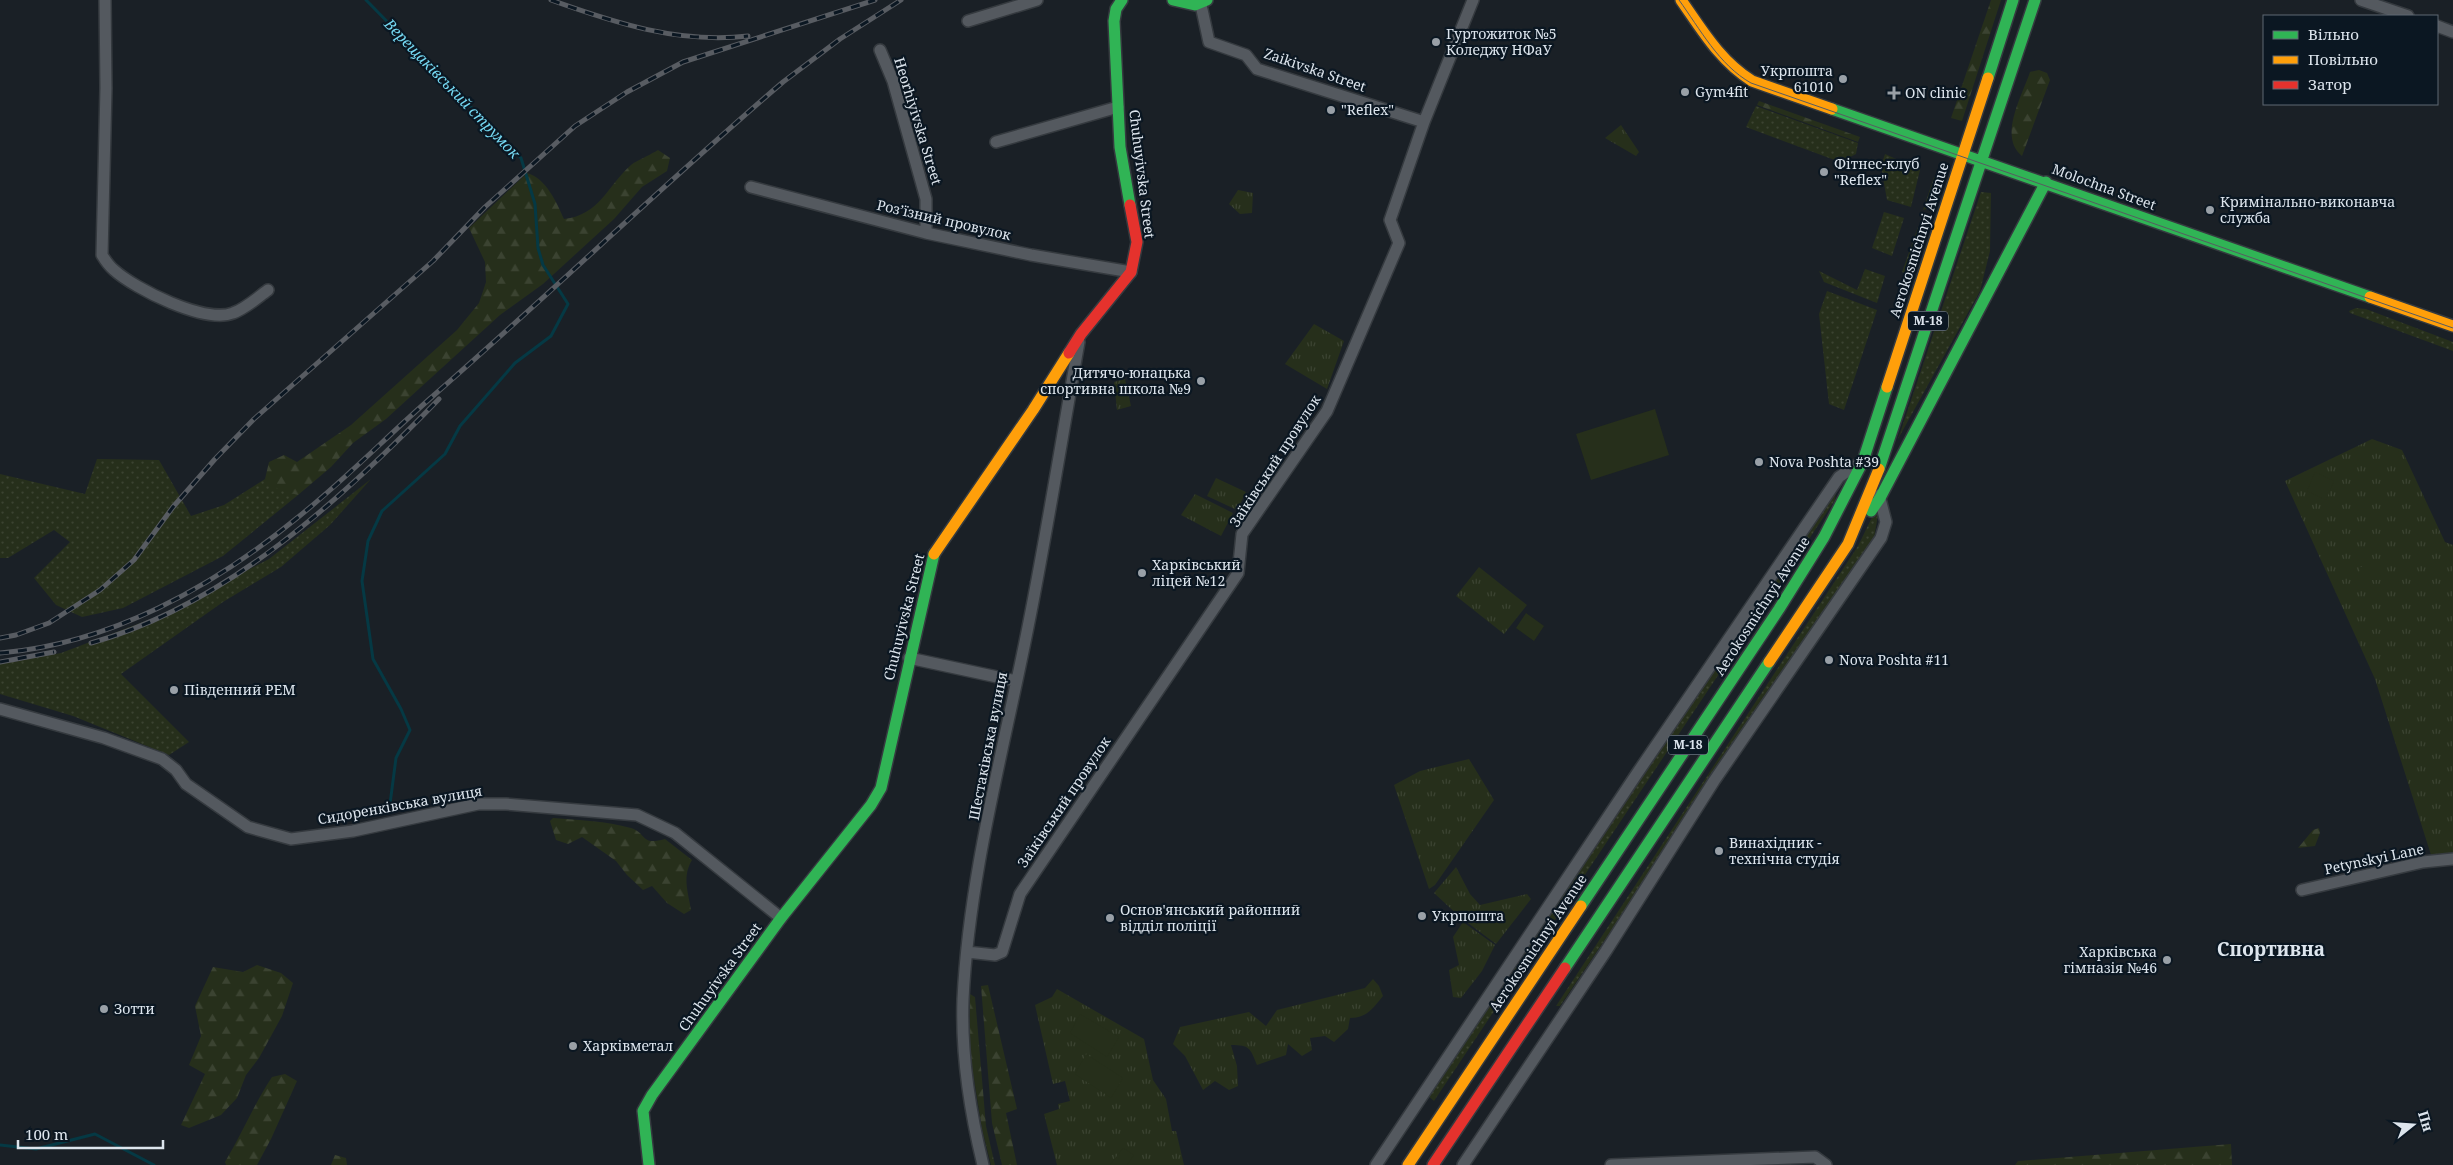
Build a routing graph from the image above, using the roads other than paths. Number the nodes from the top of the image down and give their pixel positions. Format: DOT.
graph roads {
  1 [pos="105,0"];
  2 [pos="1037,0"];
  3 [pos="1122,0"];
  4 [pos="1173,0"];
  5 [pos="1473,0"];
  6 [pos="1682,0"];
  7 [pos="2013,0"];
  8 [pos="2035,0"];
  9 [pos="2361,0"];
  10 [pos="1204,2"];
  11 [pos="2405,15"];
  12 [pos="968,21"];
  13 [pos="2438,26"];
  14 [pos="2453,32"];
  15 [pos="880,50"];
  16 [pos="1118,107"];
  17 [pos="1424,122"];
  18 [pos="996,142"];
  19 [pos="1963,154"];
  20 [pos="1982,161"];
  21 [pos="2046,182"];
  22 [pos="752,187"];
  23 [pos="926,233"];
  24 [pos="1131,272"];
  25 [pos="268,290"];
  26 [pos="2453,326"];
  27 [pos="1081,334"];
  28 [pos="1891,430"];
  29 [pos="1915,434"];
  30 [pos="1863,461"];
  31 [pos="1874,481"];
  32 [pos="1880,498"];
  33 [pos="1848,544"];
  34 [pos="909,658"];
  35 [pos="1016,681"];
  36 [pos="0,709"];
  37 [pos="2453,859"];
  38 [pos="2302,890"];
  39 [pos="781,918"];
  40 [pos="967,952"];
  41 [pos="649,1165"];
  42 [pos="983,1165"];
  43 [pos="1376,1165"];
  44 [pos="1408,1165"];
  45 [pos="1433,1165"];
  46 [pos="1463,1165"];
  47 [pos="1611,1165"];
  48 [pos="1826,1165"];
  1 -- 25 [label="street"];
  2 -- 12 [label="street"];
  3 -- 16 [label="main road, Chuhuyivska Street"];
  4 -- 10 [label="main road, Zaikivska Street"];
  5 -- 17 [label="street, Заїківський провулок"];
  6 -- 19 [label="main road, Molochna Street"];
  7 -- 19 [label="main road, Aerokosmichnyi Avenue / М-18"];
  8 -- 20 [label="main road, М-18"];
  9 -- 11 [label="street"];
  10 -- 17 [label="street, Zaikivska Street"];
  13 -- 14 [label="street"];
  15 -- 23 [label="street, Heorhiyivska Street"];
  16 -- 18 [label="street"];
  16 -- 24 [label="main road, Chuhuyivska Street"];
  17 -- 40 [label="street, Заїківський провулок"];
  19 -- 20 [label="main road, Molochna Street"];
  19 -- 30 [label="main road, Aerokosmichnyi Avenue / М-18"];
  20 -- 21 [label="main road, Molochna Street"];
  20 -- 28 [label="main road, М-18"];
  21 -- 26 [label="main road, Molochna Street"];
  21 -- 29 [label="main road"];
  22 -- 23 [label="street, Роз’їзний провулок"];
  23 -- 24 [label="street, Роз’їзний провулок"];
  24 -- 27 [label="main road, Chuhuyivska Street"];
  27 -- 34 [label="main road, Chuhuyivska Street"];
  27 -- 35 [label="street, Шестаківська вулиця"];
  28 -- 29 [label="main road"];
  28 -- 31 [label="main road, М-18"];
  29 -- 32 [label="main road"];
  30 -- 43 [label="street"];
  30 -- 44 [label="main road, Aerokosmichnyi Avenue / М-18"];
  31 -- 32 [label="street"];
  31 -- 33 [label="main road, М-18"];
  32 -- 33 [label="main road"];
  32 -- 46 [label="street"];
  33 -- 45 [label="main road, М-18"];
  34 -- 35 [label="street"];
  34 -- 39 [label="main road, Chuhuyivska Street"];
  35 -- 40 [label="street, Шестаківська вулиця"];
  36 -- 39 [label="street, Сидоренківська вулиця"];
  37 -- 38 [label="street, Petynskyi Lane"];
  39 -- 41 [label="main road, Chuhuyivska Street"];
  40 -- 42 [label="street, Шестаківська вулиця"];
  47 -- 48 [label="street"];
}
